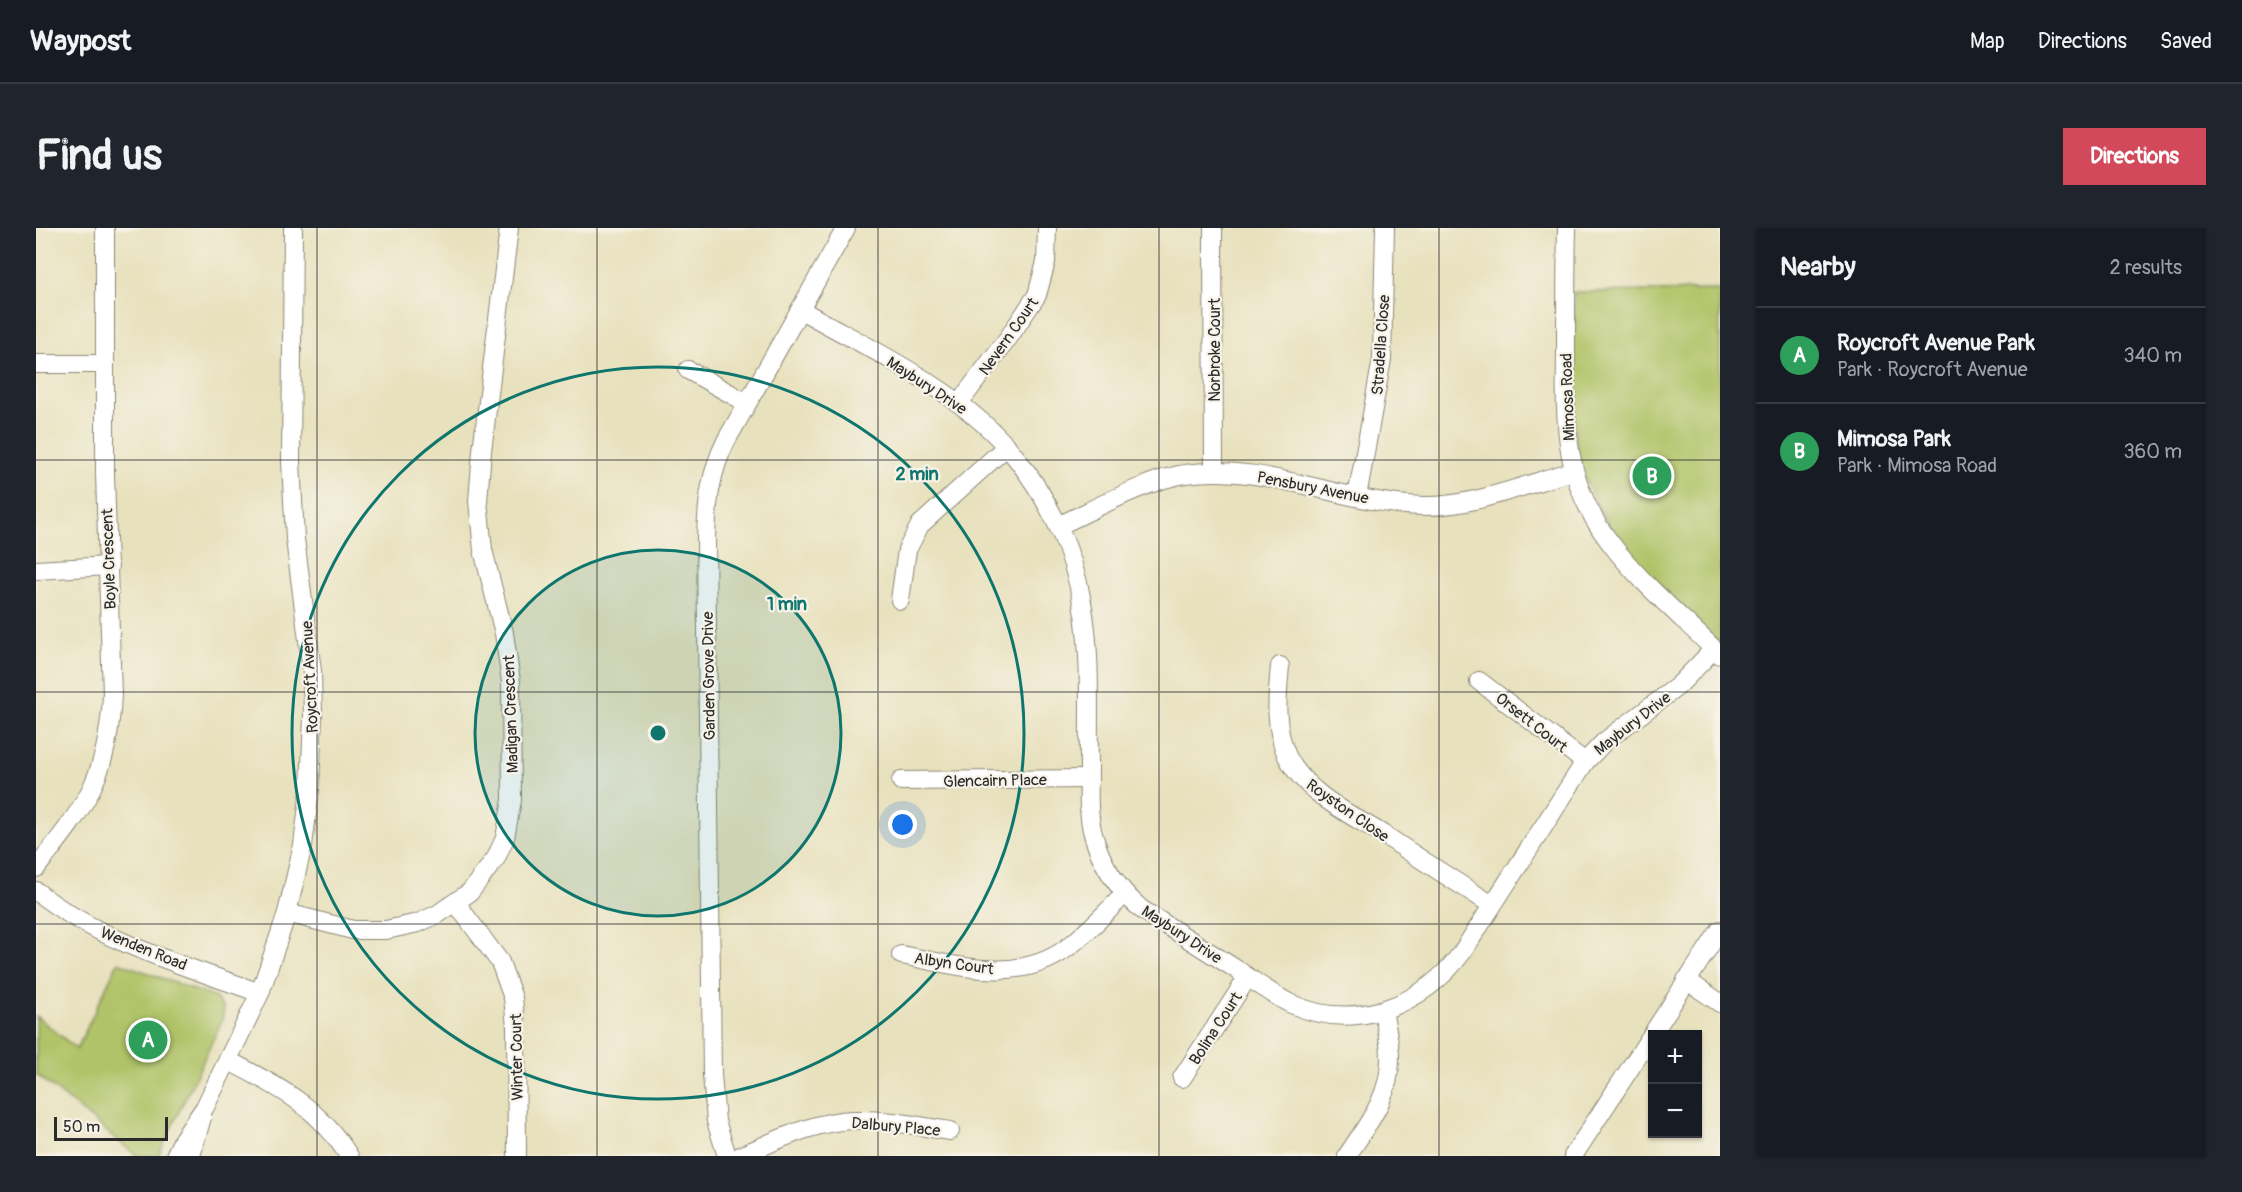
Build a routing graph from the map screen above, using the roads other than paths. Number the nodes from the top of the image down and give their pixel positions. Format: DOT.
graph roads {
  1 [pos="105,228"];
  2 [pos="293,228"];
  3 [pos="509,228"];
  4 [pos="846,228"];
  5 [pos="1047,228"];
  6 [pos="1213,228"];
  7 [pos="1385,228"];
  8 [pos="1567,228"];
  9 [pos="801,310"];
  10 [pos="36,364"];
  11 [pos="105,364"];
  12 [pos="688,370"];
  13 [pos="747,403"];
  14 [pos="959,403"];
  15 [pos="1007,446"];
  16 [pos="1574,471"];
  17 [pos="1214,472"];
  18 [pos="1357,497"];
  19 [pos="1058,526"];
  20 [pos="108,566"];
  21 [pos="36,570"];
  22 [pos="900,600"];
  23 [pos="1717,652"];
  24 [pos="1280,666"];
  25 [pos="1479,681"];
  26 [pos="1585,762"];
  27 [pos="1089,780"];
  28 [pos="901,781"];
  29 [pos="36,868"];
  30 [pos="36,891"];
  31 [pos="1125,894"];
  32 [pos="456,903"];
  33 [pos="1492,905"];
  34 [pos="287,914"];
  35 [pos="1720,930"];
  36 [pos="901,955"];
  37 [pos="1248,977"];
  38 [pos="1686,980"];
  39 [pos="260,993"];
  40 [pos="1720,1003"];
  41 [pos="1383,1011"];
  42 [pos="229,1061"];
  43 [pos="1182,1078"];
  44 [pos="205,1107"];
  45 [pos="950,1131"];
  46 [pos="176,1156"];
  47 [pos="191,1156"];
  48 [pos="349,1156"];
  49 [pos="517,1156"];
  50 [pos="727,1156"];
  51 [pos="740,1156"];
  52 [pos="1347,1156"];
  53 [pos="1574,1156"];
  1 -- 11 [label="street, Boyle Crescent"];
  2 -- 34 [label="street, Roycroft Avenue"];
  3 -- 32 [label="street, Madigan Crescent"];
  4 -- 9 [label="street, Garden Grove Drive"];
  5 -- 14 [label="street, Nevern Court"];
  6 -- 17 [label="street, Norbroke Court"];
  7 -- 18 [label="street, Stradella Close"];
  8 -- 16 [label="street, Mimosa Road"];
  9 -- 13 [label="street, Garden Grove Drive"];
  9 -- 14 [label="street, Maybury Drive"];
  10 -- 11 [label="street"];
  11 -- 20 [label="street, Boyle Crescent"];
  12 -- 13 [label="street"];
  13 -- 50 [label="street, Garden Grove Drive"];
  14 -- 15 [label="street, Maybury Drive"];
  15 -- 19 [label="street, Maybury Drive"];
  15 -- 22 [label="street"];
  16 -- 18 [label="street, Pensbury Avenue"];
  16 -- 23 [label="street, Mimosa Road"];
  17 -- 18 [label="street, Pensbury Avenue"];
  17 -- 19 [label="street, Pensbury Avenue"];
  19 -- 27 [label="street, Maybury Drive"];
  20 -- 21 [label="street"];
  20 -- 29 [label="street, Boyle Crescent"];
  23 -- 26 [label="street, Maybury Drive"];
  24 -- 33 [label="street, Royston Close"];
  25 -- 26 [label="street, Orsett Court"];
  26 -- 33 [label="street, Maybury Drive"];
  27 -- 28 [label="street, Glencairn Place"];
  27 -- 31 [label="street, Maybury Drive"];
  30 -- 39 [label="street, Wenden Road"];
  31 -- 36 [label="street, Albyn Court"];
  31 -- 37 [label="street, Maybury Drive"];
  32 -- 34 [label="street, Madigan Crescent"];
  32 -- 49 [label="street, Winter Court"];
  33 -- 41 [label="street, Maybury Drive"];
  34 -- 39 [label="street, Roycroft Avenue"];
  35 -- 38 [label="street"];
  37 -- 41 [label="street, Maybury Drive"];
  37 -- 43 [label="street, Bolina Court"];
  38 -- 40 [label="street"];
  38 -- 53 [label="street"];
  39 -- 42 [label="street, Roycroft Avenue"];
  41 -- 52 [label="street"];
  42 -- 44 [label="street, Roycroft Avenue"];
  42 -- 48 [label="street"];
  44 -- 46 [label="street, Roycroft Avenue"];
  44 -- 47 [label="street, Roycroft Avenue"];
  45 -- 51 [label="street, Dalbury Place"];
}
